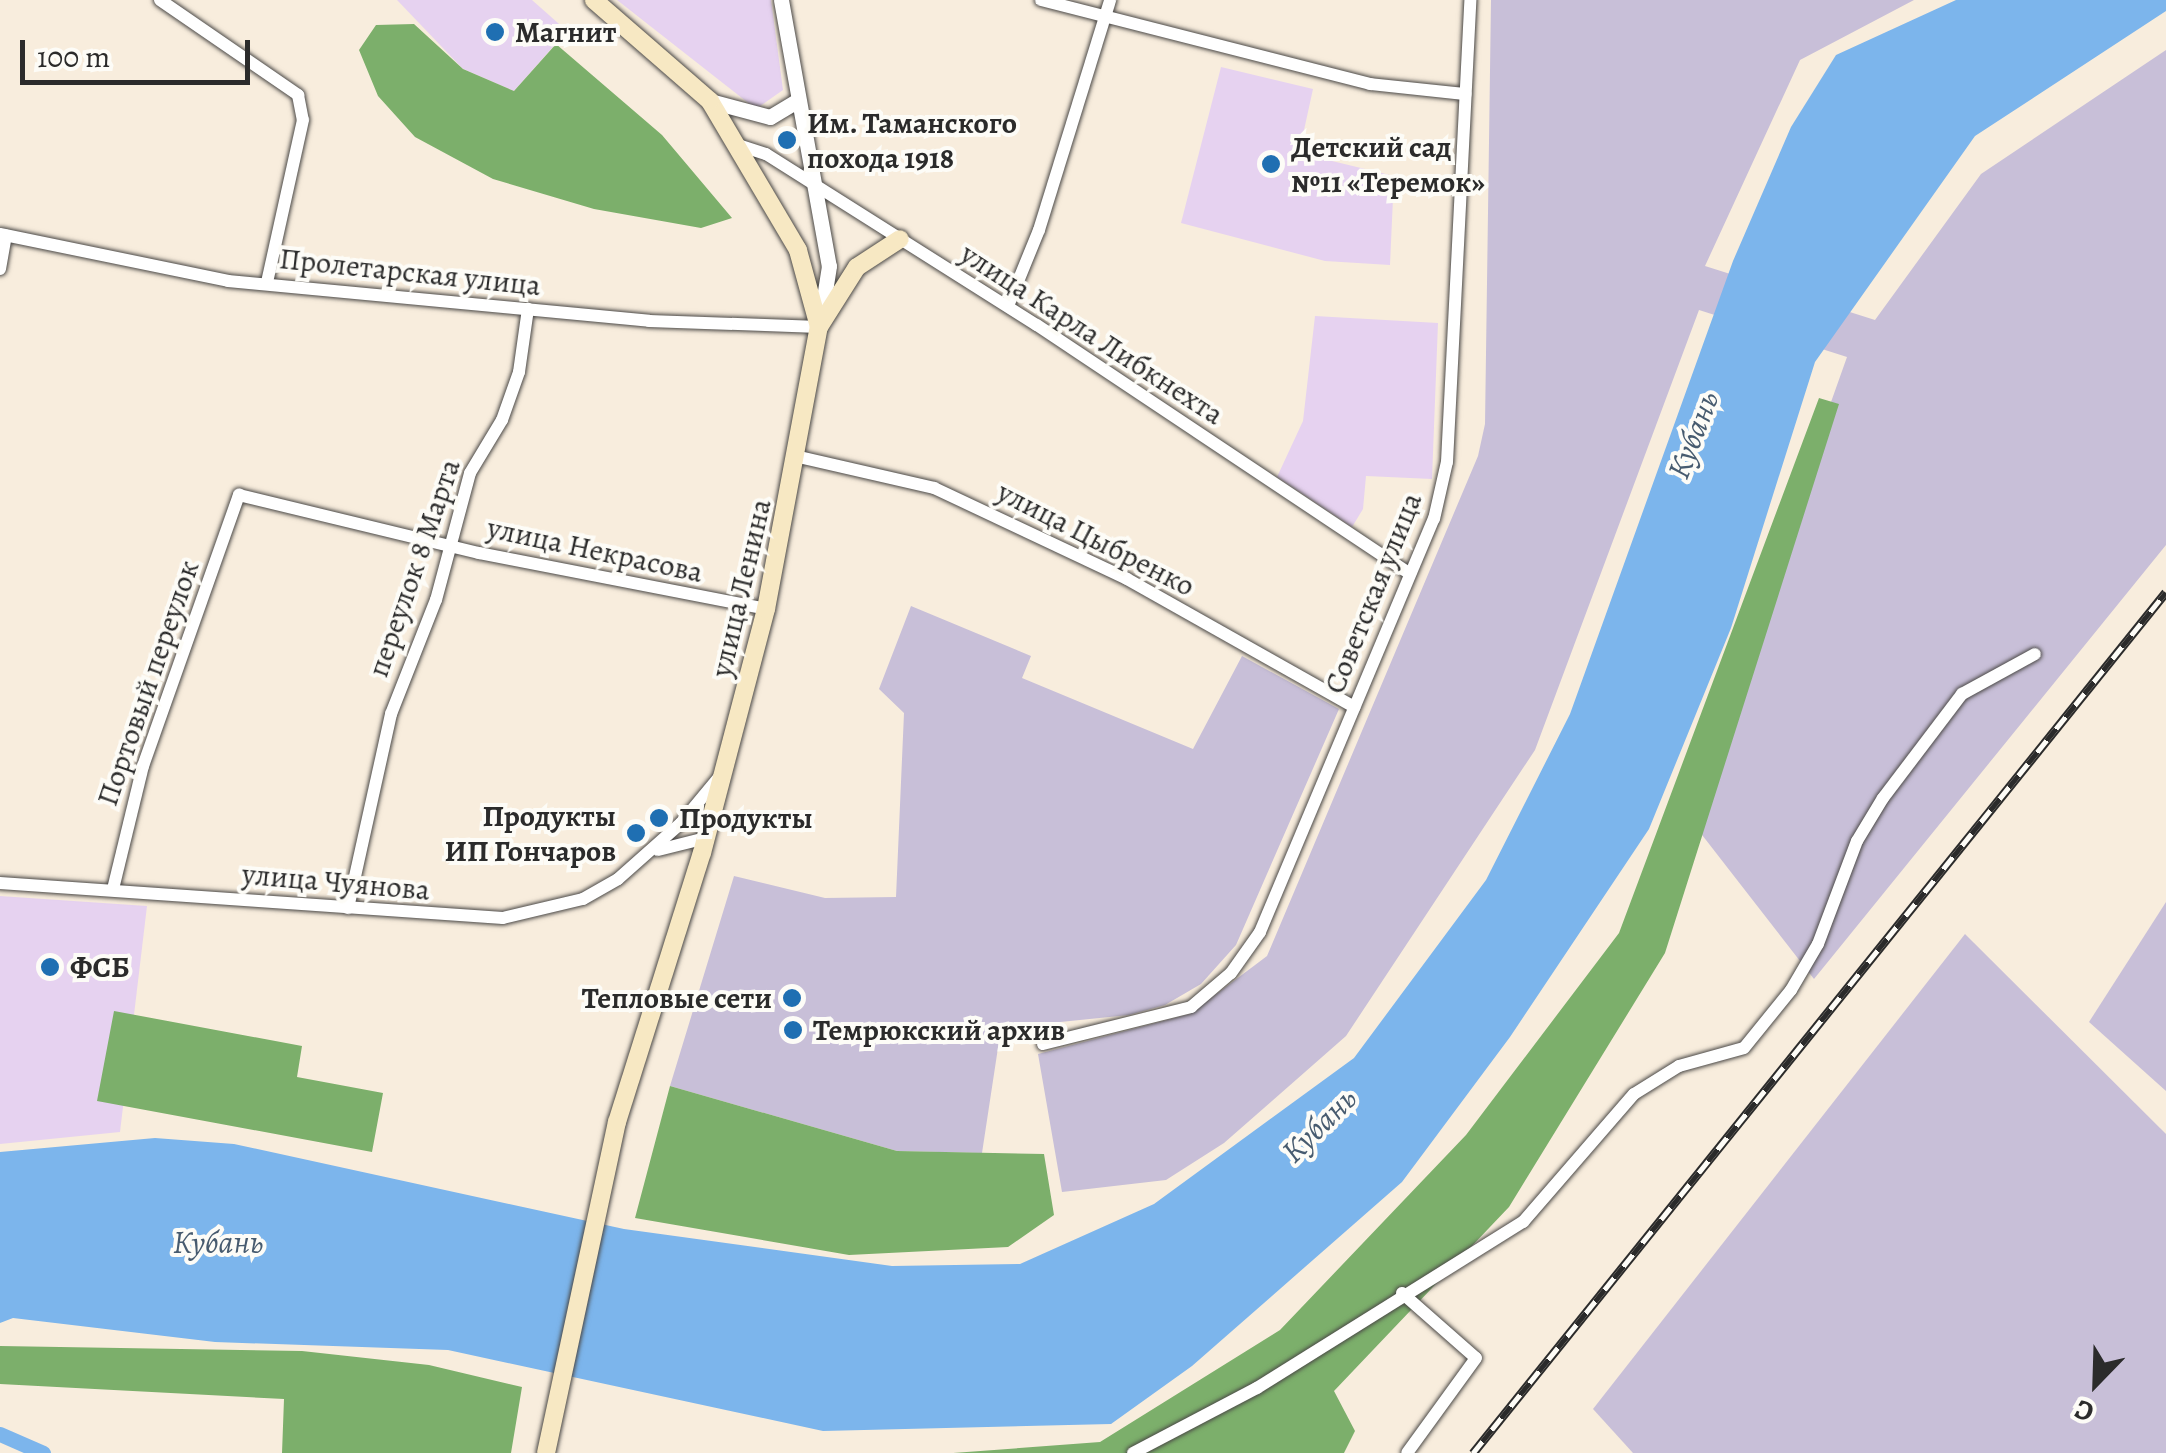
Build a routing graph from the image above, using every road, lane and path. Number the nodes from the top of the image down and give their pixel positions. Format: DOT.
graph roads {
  1 [pos="160,0"];
  2 [pos="594,0"];
  3 [pos="781,0"];
  4 [pos="1041,0"];
  5 [pos="1110,0"];
  6 [pos="1470,0"];
  7 [pos="1107,17"];
  8 [pos="1465,94"];
  9 [pos="798,100"];
  10 [pos="710,101"];
  11 [pos="741,146"];
  12 [pos="816,188"];
  13 [pos="3,235"];
  14 [pos="900,240"];
  15 [pos="0,269"];
  16 [pos="268,283"];
  17 [pos="1008,306"];
  18 [pos="528,309"];
  19 [pos="819,327"];
  20 [pos="799,457"];
  21 [pos="240,495"];
  22 [pos="452,544"];
  23 [pos="1410,574"];
  24 [pos="766,610"];
  25 [pos="2035,654"];
  26 [pos="1354,707"];
  27 [pos="726,768"];
  28 [pos="706,838"];
  29 [pos="651,852"];
  30 [pos="0,884"];
  31 [pos="113,889"];
  32 [pos="348,908"];
  33 [pos="1042,1044"];
  34 [pos="1402,1293"];
  35 [pos="546,1453"];
  36 [pos="1133,1453"];
  37 [pos="1407,1453"];
  1 -- 16 [label="street"];
  2 -- 10 [label="main road"];
  3 -- 9 [label="street, улица Ленина"];
  4 -- 7 [label="street"];
  5 -- 7 [label="street"];
  6 -- 8 [label="street, Советская улица"];
  7 -- 8 [label="street"];
  7 -- 17 [label="street"];
  8 -- 23 [label="street, Советская улица"];
  9 -- 10 [label="street"];
  9 -- 12 [label="street, улица Ленина"];
  10 -- 11 [label="main road"];
  11 -- 12 [label="street, улица Карла Либкнехта"];
  11 -- 19 [label="main road"];
  12 -- 14 [label="street, улица Карла Либкнехта"];
  12 -- 19 [label="street, улица Ленина"];
  13 -- 15 [label="street"];
  13 -- 16 [label="street, Пролетарская улица"];
  14 -- 17 [label="street, улица Карла Либкнехта"];
  14 -- 19 [label="main road"];
  16 -- 18 [label="street, Пролетарская улица"];
  17 -- 23 [label="street, улица Карла Либкнехта"];
  18 -- 19 [label="street, Пролетарская улица"];
  18 -- 22 [label="street, переулок 8 Марта"];
  19 -- 20 [label="main road, улица Ленина"];
  20 -- 24 [label="main road, улица Ленина"];
  20 -- 26 [label="street, улица Цыбренко"];
  21 -- 22 [label="street, улица Некрасова"];
  21 -- 31 [label="street, Портовый переулок"];
  22 -- 24 [label="street, улица Некрасова"];
  22 -- 32 [label="street, переулок 8 Марта"];
  23 -- 26 [label="street, Советская улица"];
  24 -- 27 [label="main road, улица Ленина"];
  25 -- 34 [label="street"];
  26 -- 33 [label="street, Советская улица"];
  27 -- 28 [label="main road, улица Ленина"];
  27 -- 29 [label="street, улица Чуянова"];
  28 -- 29 [label="street, улица Чуянова"];
  28 -- 35 [label="main road, улица Ленина"];
  29 -- 32 [label="street, улица Чуянова"];
  30 -- 31 [label="street, улица Чуянова"];
  31 -- 32 [label="street, улица Чуянова"];
  34 -- 36 [label="street"];
  34 -- 37 [label="street"];
}
